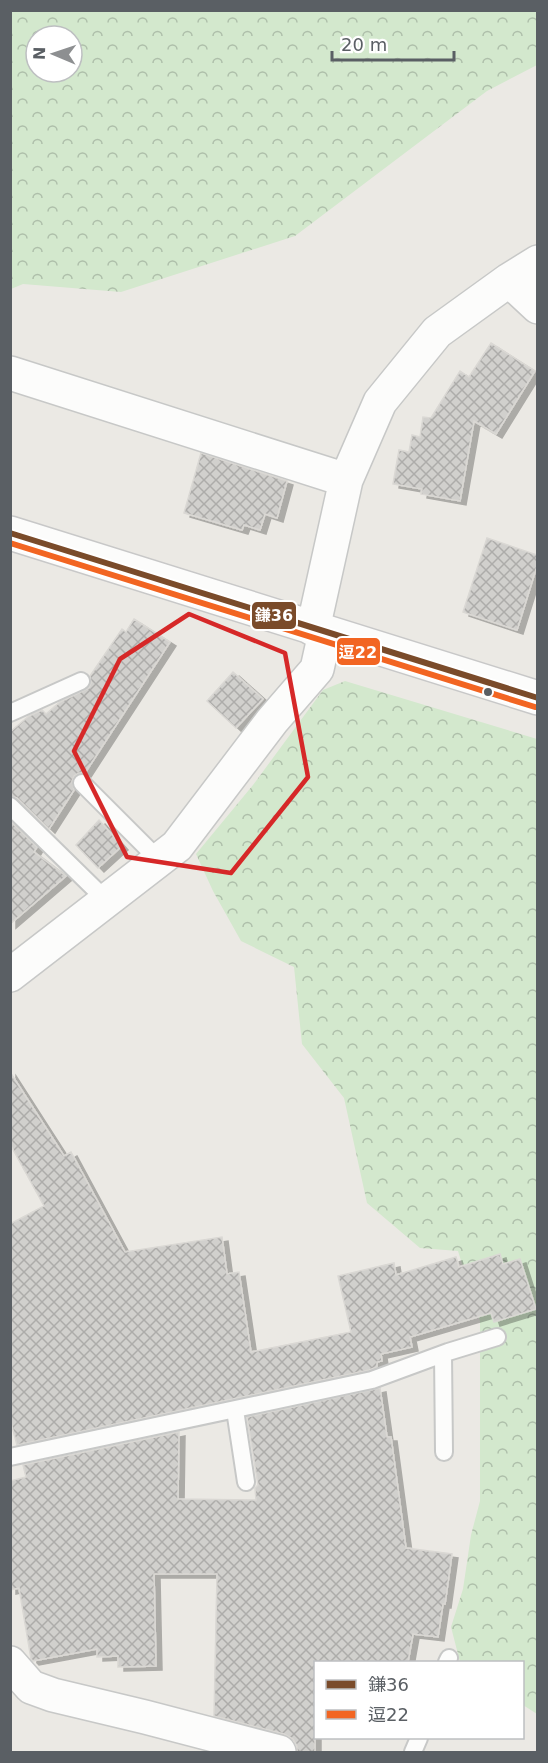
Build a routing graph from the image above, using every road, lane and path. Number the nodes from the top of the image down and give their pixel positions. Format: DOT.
graph roads {
  1 [pos="537,262"];
  2 [pos="509,280"];
  3 [pos="537,307"];
  4 [pos="10,373"];
  5 [pos="346,480"];
  6 [pos="10,532"];
  7 [pos="319,631"];
  8 [pos="81,681"];
  9 [pos="537,698"];
  10 [pos="10,713"];
  11 [pos="82,783"];
  12 [pos="10,806"];
  13 [pos="159,860"];
  14 [pos="107,901"];
  15 [pos="10,975"];
  16 [pos="497,1337"];
  17 [pos="442,1354"];
  18 [pos="235,1410"];
  19 [pos="444,1452"];
  20 [pos="10,1456"];
  21 [pos="246,1482"];
  22 [pos="17,1684"];
  23 [pos="270,1752"];
  1 -- 2 [label="street"];
  2 -- 3 [label="street"];
  2 -- 5 [label="street"];
  4 -- 5 [label="street"];
  5 -- 7 [label="street"];
  6 -- 7 [label="street"];
  7 -- 9 [label="street"];
  7 -- 13 [label="street"];
  8 -- 10 [label="lane"];
  11 -- 13 [label="lane"];
  12 -- 14 [label="lane"];
  13 -- 14 [label="street"];
  14 -- 15 [label="street"];
  16 -- 17 [label="lane"];
  17 -- 18 [label="lane"];
  17 -- 19 [label="lane"];
  18 -- 20 [label="lane"];
  18 -- 21 [label="lane"];
  22 -- 23 [label="street"];
}
